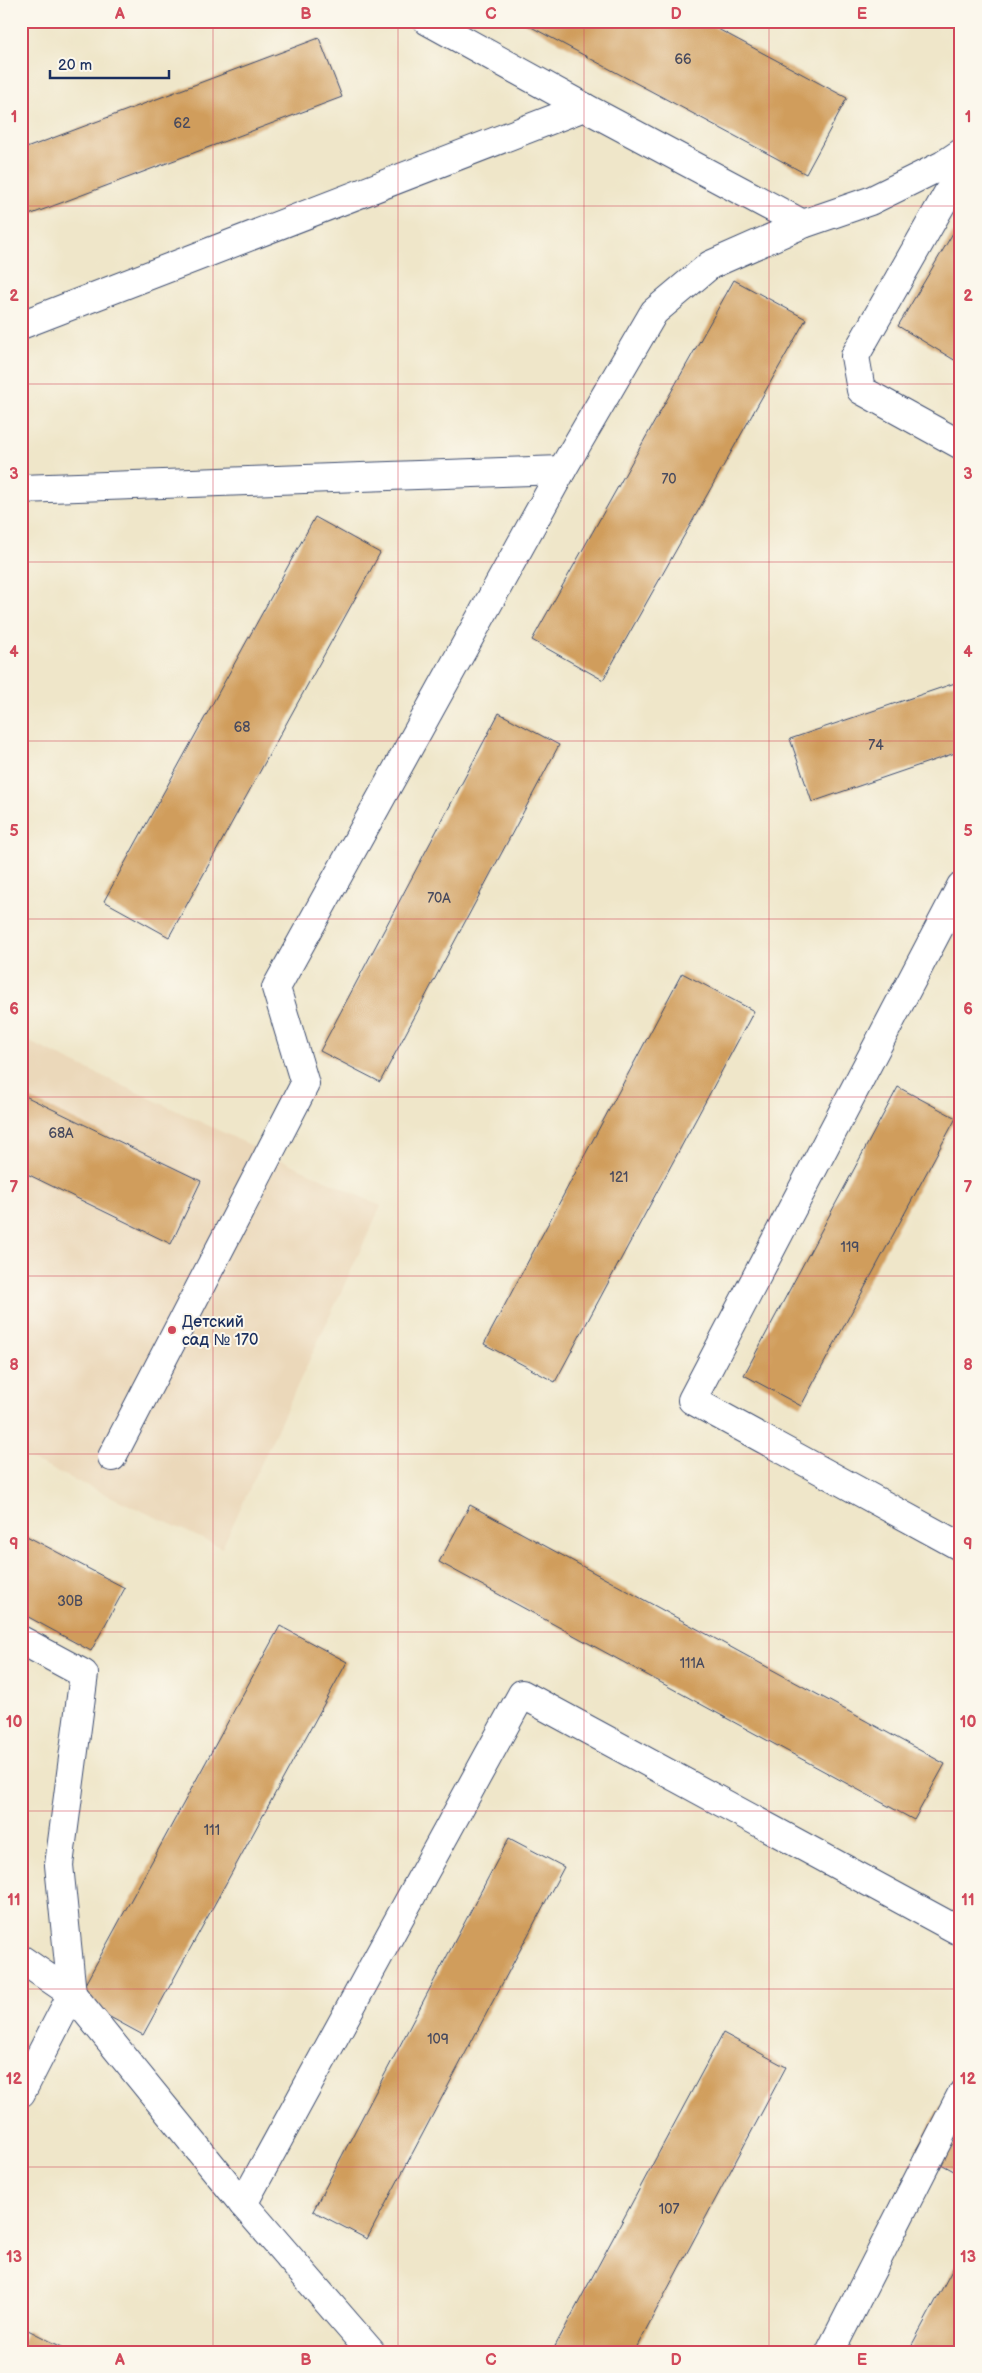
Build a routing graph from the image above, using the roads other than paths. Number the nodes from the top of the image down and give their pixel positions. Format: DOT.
graph roads {
  1 [pos="428,21"];
  2 [pos="584,107"];
  3 [pos="961,153"];
  4 [pos="961,170"];
  5 [pos="803,224"];
  6 [pos="21,325"];
  7 [pos="961,445"];
  8 [pos="562,470"];
  9 [pos="21,490"];
  10 [pos="961,886"];
  11 [pos="112,1457"];
  12 [pos="961,1547"];
  13 [pos="21,1640"];
  14 [pos="961,1932"];
  15 [pos="21,1959"];
  16 [pos="72,1994"];
  17 [pos="21,2093"];
  18 [pos="961,2095"];
  19 [pos="243,2204"];
  20 [pos="372,2352"];
  21 [pos="830,2352"];
  1 -- 2 [label="lane"];
  2 -- 5 [label="lane"];
  2 -- 6 [label="lane"];
  3 -- 5 [label="lane"];
  4 -- 7 [label="lane"];
  5 -- 8 [label="lane"];
  8 -- 9 [label="lane"];
  8 -- 11 [label="lane"];
  10 -- 12 [label="lane"];
  13 -- 16 [label="lane"];
  14 -- 19 [label="lane"];
  15 -- 16 [label="lane"];
  16 -- 17 [label="lane"];
  16 -- 19 [label="lane"];
  18 -- 21 [label="lane"];
  19 -- 20 [label="lane"];
}
